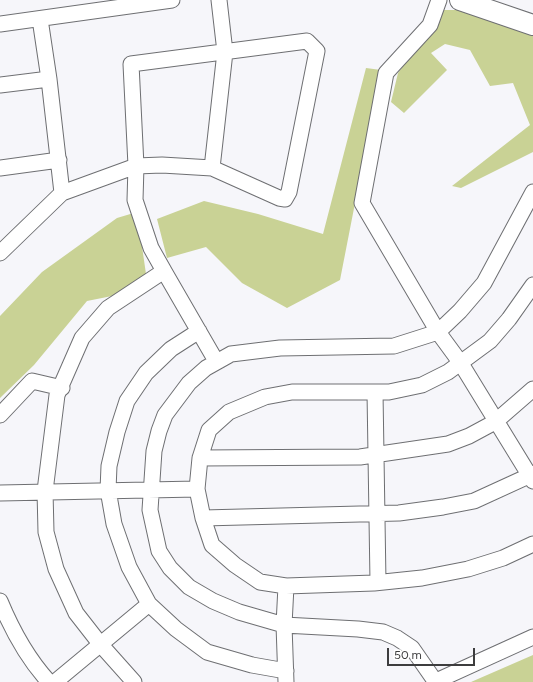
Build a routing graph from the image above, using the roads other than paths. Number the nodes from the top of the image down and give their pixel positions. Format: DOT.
graph roads {
  1 [pos="172,0"];
  2 [pos="219,0"];
  3 [pos="439,0"];
  4 [pos="460,0"];
  5 [pos="40,19"];
  6 [pos="0,24"];
  7 [pos="533,25"];
  8 [pos="225,52"];
  9 [pos="49,79"];
  10 [pos="0,86"];
  11 [pos="59,160"];
  12 [pos="136,166"];
  13 [pos="0,168"];
  14 [pos="212,168"];
  15 [pos="533,192"];
  16 [pos="62,193"];
  17 [pos="0,253"];
  18 [pos="164,271"];
  19 [pos="532,289"];
  20 [pos="199,331"];
  21 [pos="438,332"];
  22 [pos="216,361"];
  23 [pos="460,362"];
  24 [pos="62,388"];
  25 [pos="533,389"];
  26 [pos="375,392"];
  27 [pos="0,415"];
  28 [pos="495,422"];
  29 [pos="376,455"];
  30 [pos="200,458"];
  31 [pos="532,476"];
  32 [pos="197,489"];
  33 [pos="108,490"];
  34 [pos="151,490"];
  35 [pos="45,491"];
  36 [pos="0,493"];
  37 [pos="377,514"];
  38 [pos="203,518"];
  39 [pos="533,544"];
  40 [pos="378,582"];
  41 [pos="286,586"];
  42 [pos="0,601"];
  43 [pos="149,604"];
  44 [pos="284,625"];
  45 [pos="533,637"];
  46 [pos="101,645"];
  47 [pos="286,677"];
  48 [pos="49,682"];
  49 [pos="55,682"];
  50 [pos="134,682"];
  51 [pos="435,682"];
  1 -- 5 [label="street"];
  2 -- 8 [label="street"];
  3 -- 21 [label="street"];
  4 -- 7 [label="main road"];
  5 -- 6 [label="street"];
  5 -- 9 [label="street"];
  8 -- 12 [label="street"];
  8 -- 14 [label="street"];
  8 -- 14 [label="street"];
  9 -- 10 [label="street"];
  9 -- 11 [label="street"];
  11 -- 13 [label="street"];
  11 -- 16 [label="street"];
  12 -- 14 [label="street"];
  12 -- 16 [label="street"];
  12 -- 18 [label="street"];
  15 -- 21 [label="street"];
  16 -- 17 [label="street"];
  18 -- 20 [label="street"];
  18 -- 24 [label="street"];
  19 -- 23 [label="street"];
  20 -- 22 [label="street"];
  20 -- 33 [label="street"];
  21 -- 22 [label="street"];
  21 -- 23 [label="street"];
  22 -- 34 [label="street"];
  23 -- 26 [label="street"];
  23 -- 28 [label="street"];
  24 -- 27 [label="street"];
  24 -- 35 [label="street"];
  25 -- 28 [label="street"];
  26 -- 29 [label="street"];
  26 -- 30 [label="street"];
  28 -- 29 [label="street"];
  28 -- 31 [label="street"];
  29 -- 30 [label="street"];
  29 -- 37 [label="street"];
  30 -- 32 [label="street"];
  31 -- 37 [label="street"];
  32 -- 34 [label="street"];
  32 -- 38 [label="street"];
  33 -- 34 [label="street"];
  33 -- 35 [label="street"];
  33 -- 43 [label="street"];
  34 -- 44 [label="street"];
  35 -- 36 [label="street"];
  35 -- 46 [label="street"];
  37 -- 38 [label="street"];
  37 -- 40 [label="street"];
  38 -- 41 [label="street"];
  39 -- 40 [label="street"];
  40 -- 41 [label="street"];
  41 -- 44 [label="street"];
  42 -- 48 [label="street"];
  43 -- 46 [label="street"];
  43 -- 47 [label="street"];
  44 -- 47 [label="street"];
  44 -- 51 [label="street"];
  45 -- 51 [label="street"];
  46 -- 49 [label="street"];
  46 -- 50 [label="street"];
}
